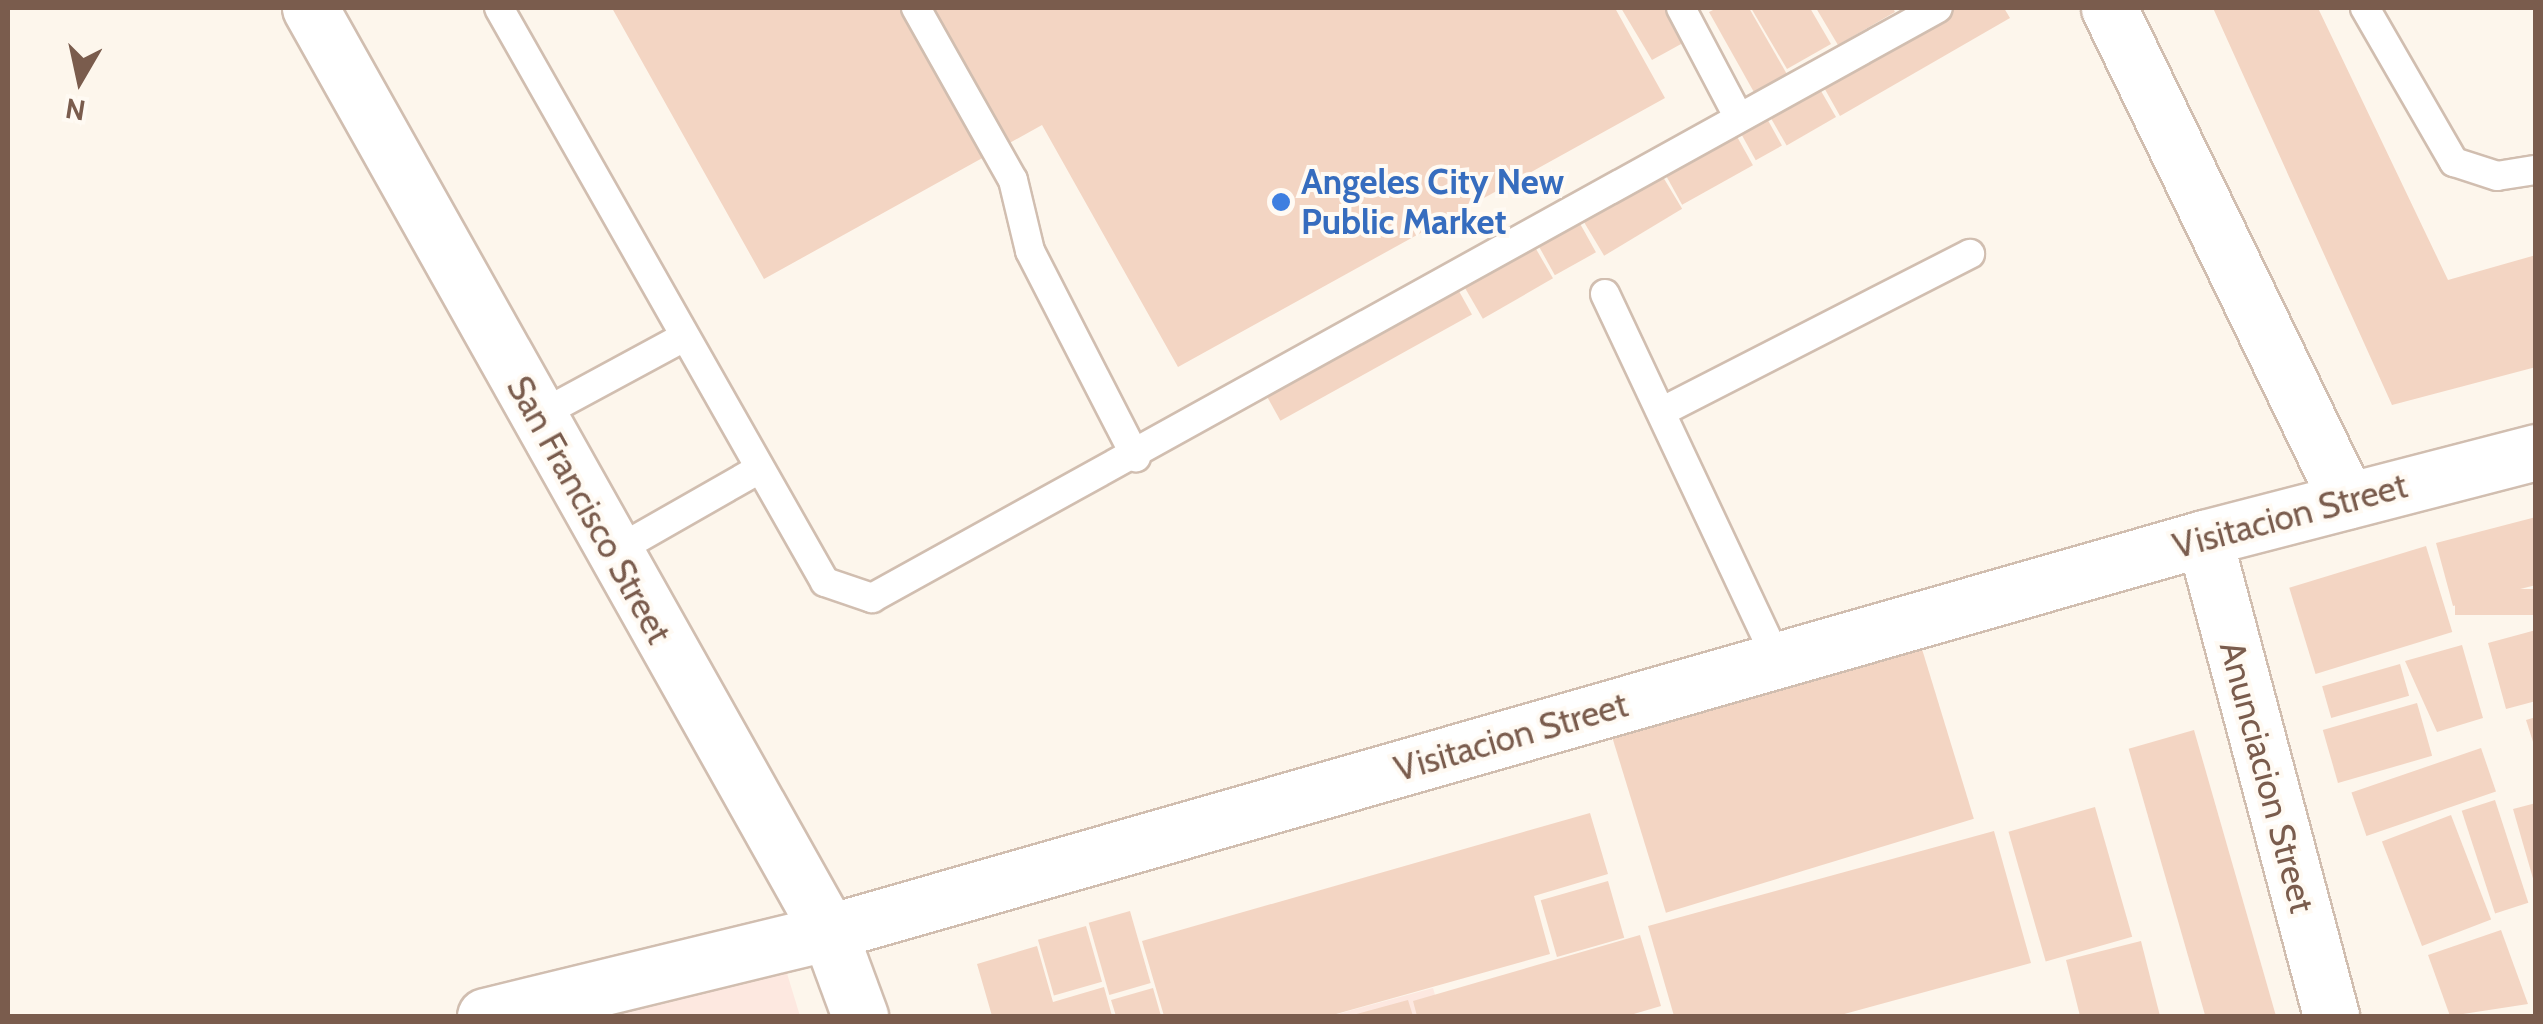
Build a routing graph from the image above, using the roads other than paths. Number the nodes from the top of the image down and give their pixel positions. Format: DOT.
graph roads {
  1 [pos="310,8"];
  2 [pos="499,8"];
  3 [pos="916,8"];
  4 [pos="1681,8"];
  5 [pos="1938,8"];
  6 [pos="2109,8"];
  7 [pos="2365,8"];
  8 [pos="1737,114"];
  9 [pos="2536,170"];
  10 [pos="1970,254"];
  11 [pos="1605,294"];
  12 [pos="684,337"];
  13 [pos="1662,410"];
  14 [pos="536,418"];
  15 [pos="2536,452"];
  16 [pos="1136,457"];
  17 [pos="759,469"];
  18 [pos="2348,500"];
  19 [pos="2204,538"];
  20 [pos="612,553"];
  21 [pos="1777,660"];
  22 [pos="829,932"];
  23 [pos="484,1016"];
  24 [pos="860,1016"];
  25 [pos="2331,1016"];
  1 -- 14 [label="street, San Francisco Street"];
  2 -- 12 [label="lane"];
  3 -- 16 [label="lane"];
  4 -- 8 [label="lane"];
  5 -- 8 [label="lane"];
  6 -- 18 [label="street"];
  7 -- 9 [label="lane"];
  8 -- 16 [label="lane"];
  10 -- 13 [label="lane"];
  11 -- 13 [label="lane"];
  12 -- 14 [label="lane"];
  12 -- 17 [label="lane"];
  13 -- 21 [label="lane"];
  14 -- 20 [label="street, San Francisco Street"];
  15 -- 18 [label="street, Visitacion Street"];
  16 -- 17 [label="lane"];
  17 -- 20 [label="lane"];
  18 -- 19 [label="street, Visitacion Street"];
  19 -- 21 [label="street, Visitacion Street"];
  19 -- 25 [label="street, Anunciacion Street"];
  20 -- 22 [label="street, San Francisco Street"];
  21 -- 22 [label="street, Visitacion Street"];
  22 -- 23 [label="street, Visitacion Street"];
  22 -- 24 [label="street, San Francisco Street"];
}
